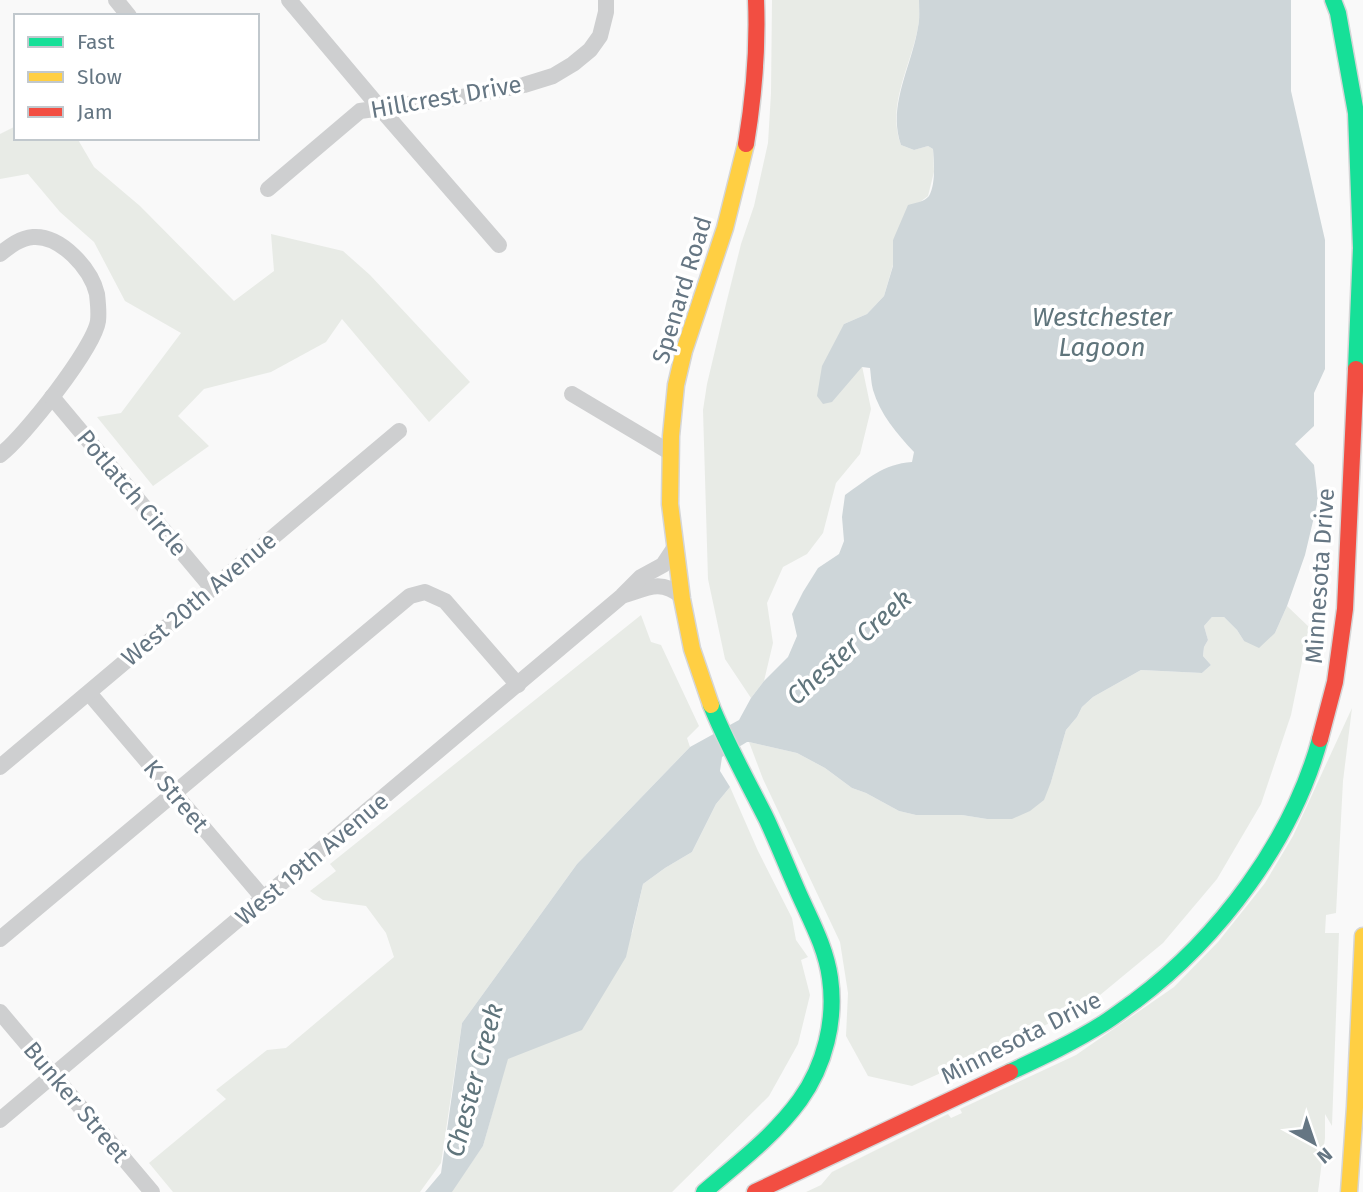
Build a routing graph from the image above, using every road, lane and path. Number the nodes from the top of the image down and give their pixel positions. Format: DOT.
graph roads {
  1 [pos="116,0"];
  2 [pos="289,0"];
  3 [pos="606,0"];
  4 [pos="756,0"];
  5 [pos="1334,0"];
  6 [pos="127,14"];
  7 [pos="380,108"];
  8 [pos="268,189"];
  9 [pos="499,245"];
  10 [pos="0,254"];
  11 [pos="572,394"];
  12 [pos="52,397"];
  13 [pos="399,431"];
  14 [pos="671,453"];
  15 [pos="0,455"];
  16 [pos="675,547"];
  17 [pos="212,588"];
  18 [pos="622,596"];
  19 [pos="681,596"];
  20 [pos="518,685"];
  21 [pos="89,693"];
  22 [pos="0,767"];
  23 [pos="175,794"];
  24 [pos="264,899"];
  25 [pos="1363,936"];
  26 [pos="0,939"];
  27 [pos="0,1012"];
  28 [pos="53,1074"];
  29 [pos="0,1119"];
  30 [pos="152,1192"];
  31 [pos="704,1192"];
  32 [pos="755,1192"];
  33 [pos="1349,1192"];
  1 -- 6 [label="street"];
  2 -- 7 [label="street"];
  3 -- 7 [label="street, Hillcrest Drive"];
  4 -- 14 [label="main road, Spenard Road"];
  5 -- 32 [label="main road, Minnesota Drive"];
  7 -- 8 [label="street, Hillcrest Drive"];
  7 -- 9 [label="street"];
  10 -- 12 [label="street"];
  11 -- 14 [label="street"];
  12 -- 15 [label="street"];
  12 -- 17 [label="street, Potlatch Circle"];
  13 -- 17 [label="street, West 20th Avenue"];
  14 -- 16 [label="main road, Spenard Road"];
  16 -- 18 [label="street, West 19th Avenue"];
  16 -- 19 [label="main road, Spenard Road"];
  17 -- 21 [label="street, West 20th Avenue"];
  18 -- 19 [label="street, West 19th Avenue"];
  18 -- 20 [label="street, West 19th Avenue"];
  19 -- 31 [label="main road, Spenard Road"];
  20 -- 23 [label="street"];
  20 -- 24 [label="street, West 19th Avenue"];
  21 -- 22 [label="street, West 20th Avenue"];
  21 -- 23 [label="street, K Street"];
  23 -- 24 [label="street, K Street"];
  23 -- 26 [label="street"];
  24 -- 28 [label="street, West 19th Avenue"];
  25 -- 33 [label="main road"];
  27 -- 28 [label="street, Bunker Street"];
  28 -- 29 [label="street, West 19th Avenue"];
  28 -- 30 [label="street, Bunker Street"];
}
